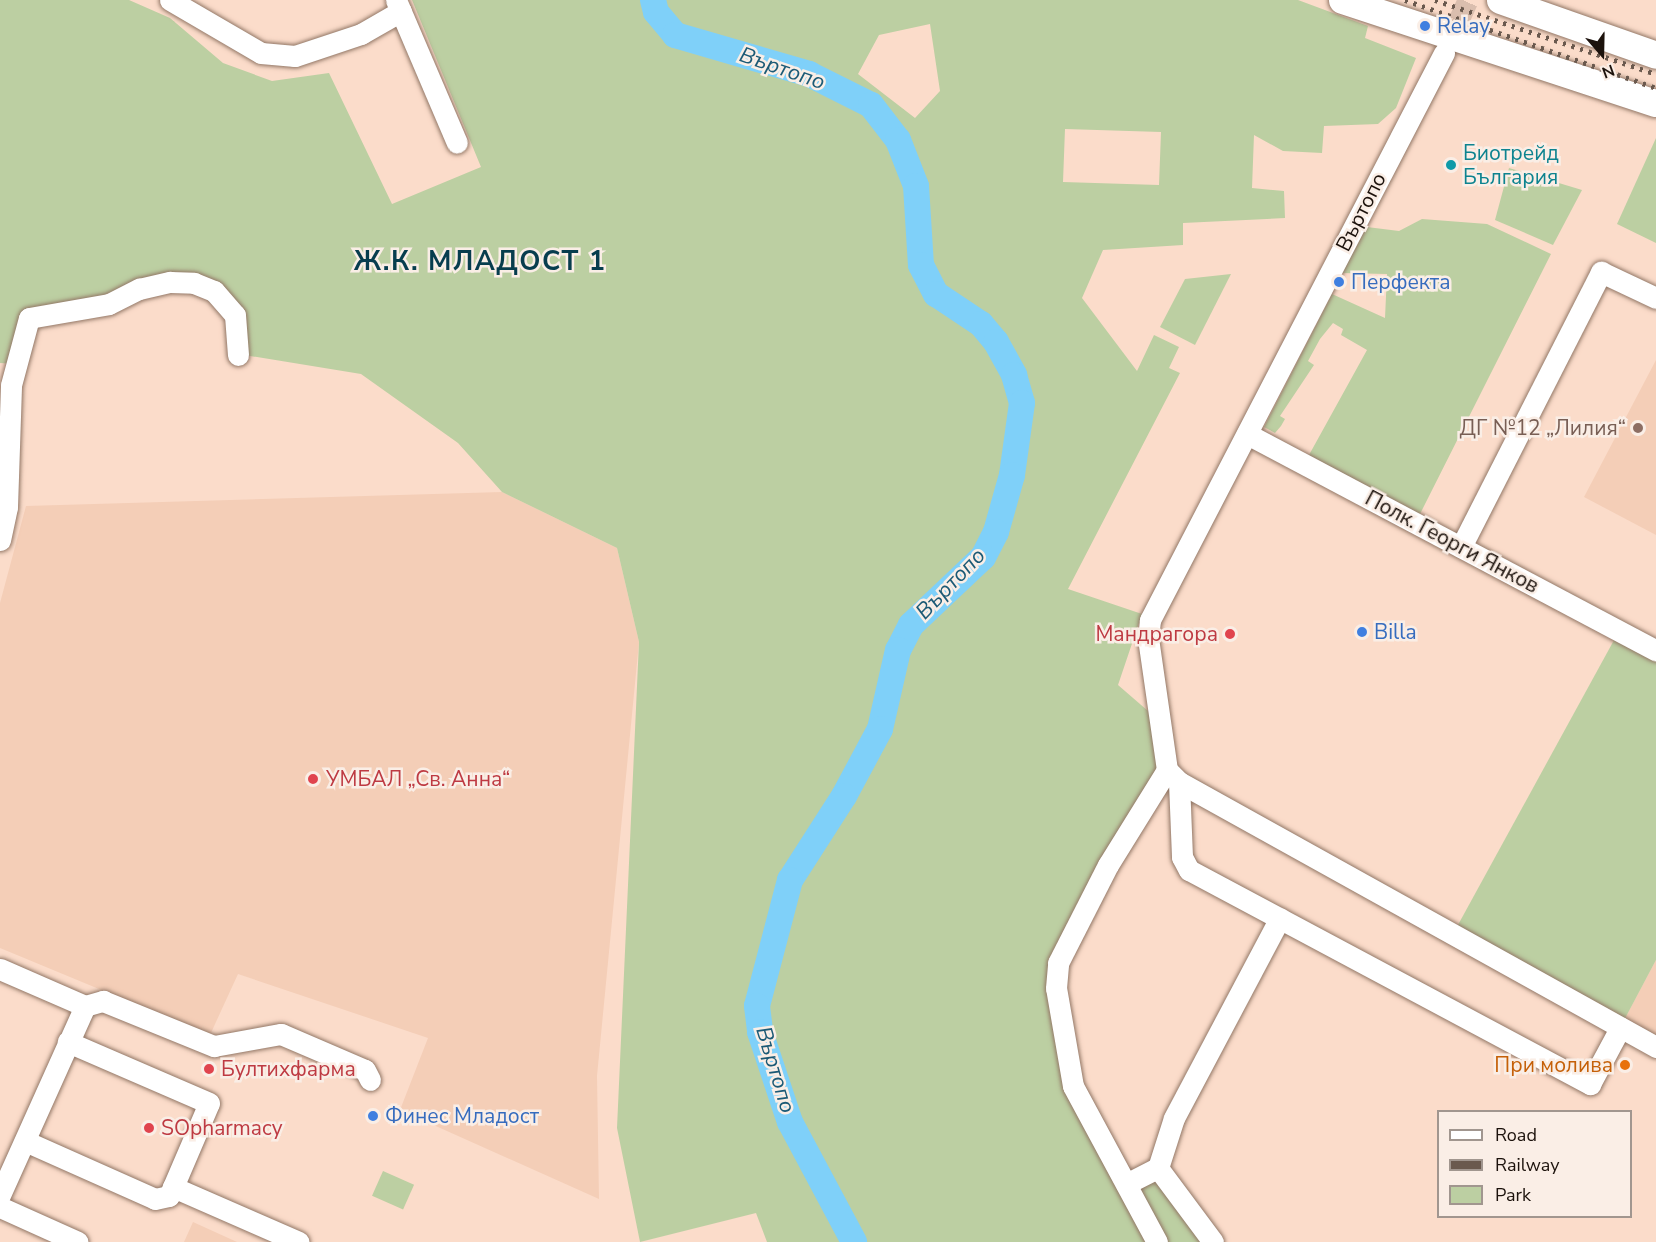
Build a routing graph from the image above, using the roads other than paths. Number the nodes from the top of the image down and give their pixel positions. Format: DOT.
graph roads {
  1 [pos="170,0"];
  2 [pos="1342,0"];
  3 [pos="1500,0"];
  4 [pos="398,6"];
  5 [pos="1444,53"];
  6 [pos="1656,55"];
  7 [pos="1656,103"];
  8 [pos="458,142"];
  9 [pos="1656,298"];
  10 [pos="238,354"];
  11 [pos="8,364"];
  12 [pos="1247,434"];
  13 [pos="0,540"];
  14 [pos="1461,547"];
  15 [pos="1656,651"];
  16 [pos="1173,776"];
  17 [pos="1280,918"];
  18 [pos="0,969"];
  19 [pos="85,1006"];
  20 [pos="1620,1028"];
  21 [pos="68,1042"];
  22 [pos="1656,1047"];
  23 [pos="370,1080"];
  24 [pos="25,1141"];
  25 [pos="1158,1168"];
  26 [pos="1126,1184"];
  27 [pos="171,1191"];
  28 [pos="0,1195"];
  29 [pos="0,1207"];
  30 [pos="78,1242"];
  31 [pos="298,1242"];
  32 [pos="1157,1242"];
  33 [pos="1213,1242"];
  1 -- 4 [label="street"];
  2 -- 7 [label="main road"];
  3 -- 6 [label="main road"];
  4 -- 8 [label="street"];
  5 -- 12 [label="street, Въртопо"];
  9 -- 14 [label="street"];
  10 -- 11 [label="street"];
  11 -- 13 [label="street"];
  12 -- 14 [label="street, Полк. Георги Янков"];
  12 -- 16 [label="street, Въртопо"];
  14 -- 15 [label="street, Полк. Георги Янков"];
  16 -- 17 [label="street, Въртопо"];
  16 -- 20 [label="street"];
  16 -- 26 [label="street"];
  17 -- 20 [label="street, Въртопо"];
  17 -- 25 [label="street"];
  18 -- 19 [label="street"];
  19 -- 21 [label="street"];
  19 -- 23 [label="street"];
  20 -- 22 [label="street"];
  21 -- 24 [label="street"];
  21 -- 27 [label="street"];
  24 -- 27 [label="street"];
  24 -- 28 [label="street"];
  25 -- 26 [label="street"];
  25 -- 33 [label="street"];
  26 -- 32 [label="street"];
  27 -- 31 [label="street"];
  29 -- 30 [label="street"];
}
